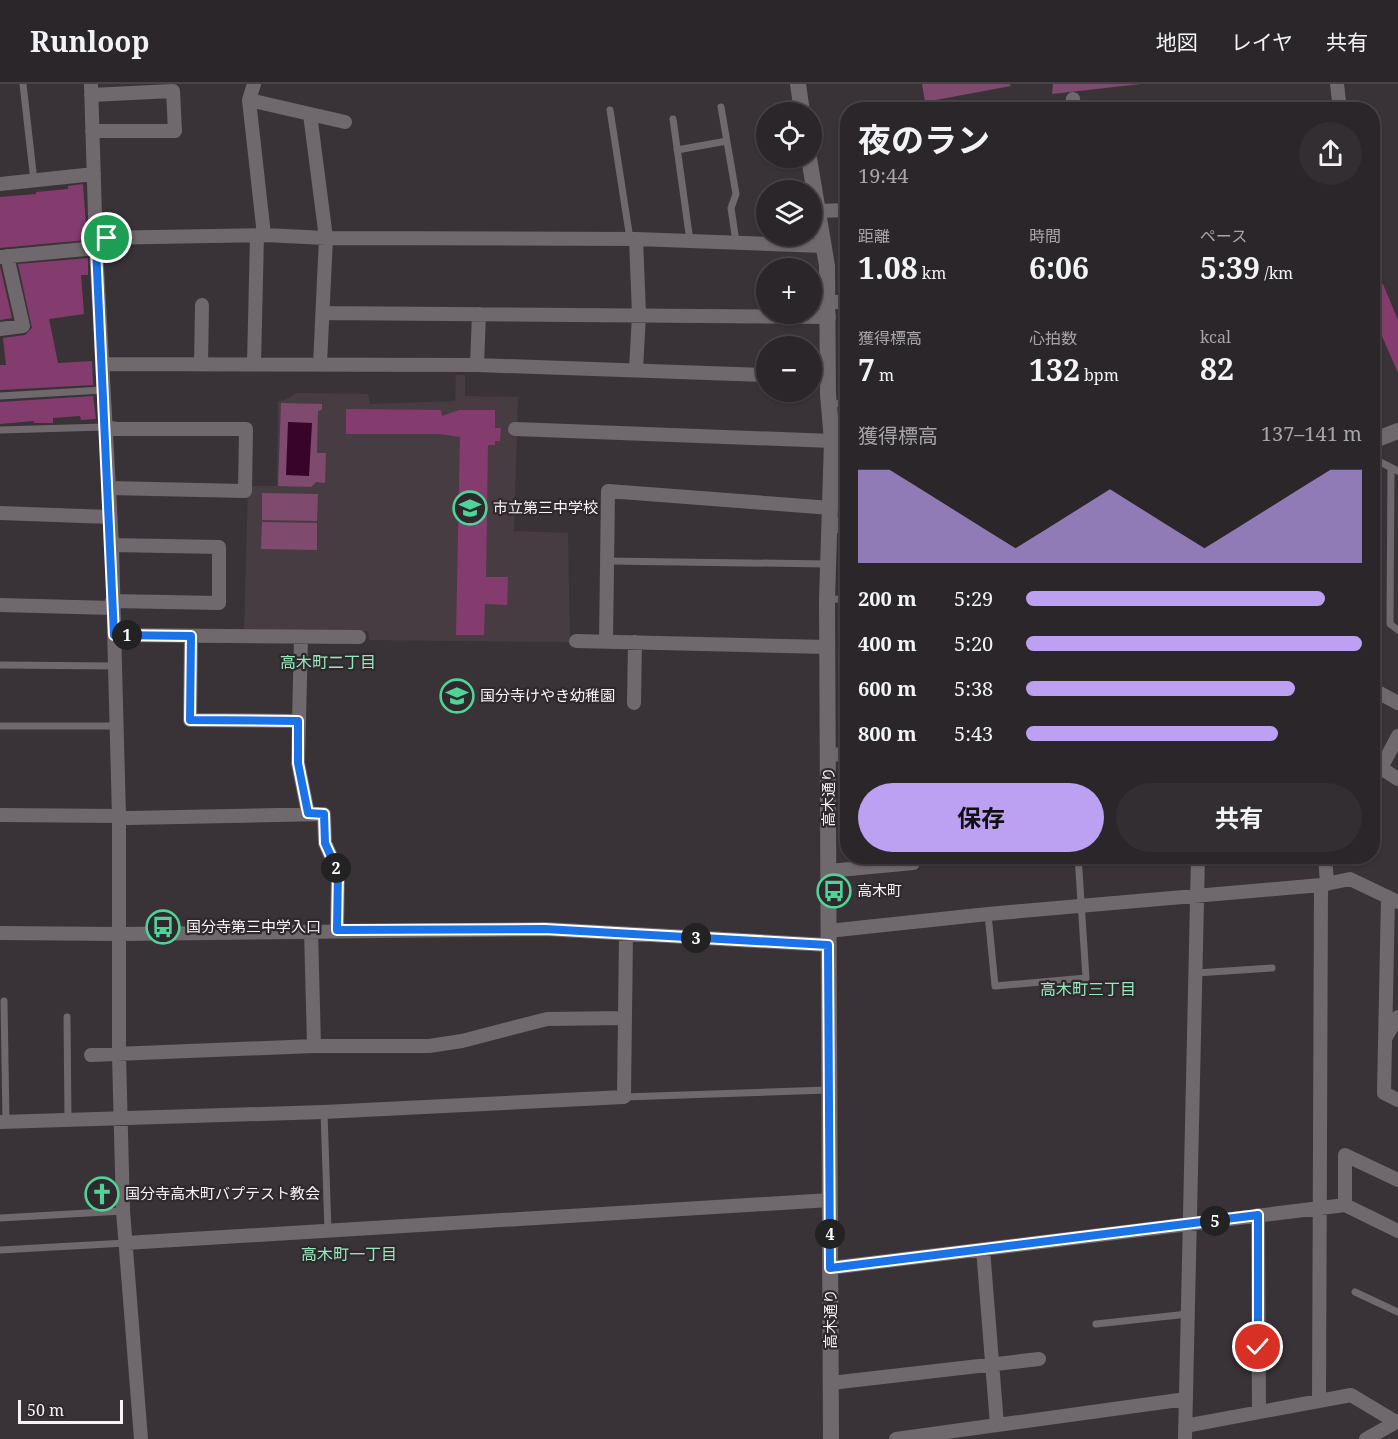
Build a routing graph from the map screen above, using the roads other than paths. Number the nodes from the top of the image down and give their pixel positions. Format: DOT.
graph roads {
  1 [pos="23,84"];
  2 [pos="254,84"];
  3 [pos="798,84"];
  4 [pos="1337,84"];
  5 [pos="91,89"];
  6 [pos="249,100"];
  7 [pos="801,102"];
  8 [pos="1339,102"];
  9 [pos="721,107"];
  10 [pos="610,110"];
  11 [pos="310,114"];
  12 [pos="673,119"];
  13 [pos="345,122"];
  14 [pos="92,131"];
  15 [pos="727,141"];
  16 [pos="677,150"];
  17 [pos="94,174"];
  18 [pos="34,181"];
  19 [pos="0,184"];
  20 [pos="840,210"];
  21 [pos="822,211"];
  22 [pos="822,232"];
  23 [pos="261,235"];
  24 [pos="326,238"];
  25 [pos="633,239"];
  26 [pos="690,241"];
  27 [pos="736,242"];
  28 [pos="96,243"];
  29 [pos="824,246"];
  30 [pos="3,257"];
  31 [pos="202,305"];
  32 [pos="840,305"];
  33 [pos="829,310"];
  34 [pos="323,313"];
  35 [pos="479,314"];
  36 [pos="639,314"];
  37 [pos="0,329"];
  38 [pos="822,363"];
  39 [pos="102,364"];
  40 [pos="201,364"];
  41 [pos="254,364"];
  42 [pos="320,364"];
  43 [pos="477,365"];
  44 [pos="636,369"];
  45 [pos="756,375"];
  46 [pos="822,384"];
  47 [pos="103,390"];
  48 [pos="0,396"];
  49 [pos="840,403"];
  50 [pos="829,404"];
  51 [pos="105,427"];
  52 [pos="515,429"];
  53 [pos="0,430"];
  54 [pos="1398,431"];
  55 [pos="1380,436"];
  56 [pos="832,441"];
  57 [pos="1380,462"];
  58 [pos="1394,469"];
  59 [pos="108,488"];
  60 [pos="831,508"];
  61 [pos="0,513"];
  62 [pos="110,517"];
  63 [pos="839,525"];
  64 [pos="1394,535"];
  65 [pos="112,545"];
  66 [pos="608,561"];
  67 [pos="828,564"];
  68 [pos="840,599"];
  69 [pos="827,600"];
  70 [pos="113,604"];
  71 [pos="0,605"];
  72 [pos="1398,630"];
  73 [pos="114,635"];
  74 [pos="191,636"];
  75 [pos="301,637"];
  76 [pos="359,637"];
  77 [pos="576,641"];
  78 [pos="606,642"];
  79 [pos="635,642"];
  80 [pos="827,647"];
  81 [pos="0,665"];
  82 [pos="116,666"];
  83 [pos="1380,693"];
  84 [pos="634,703"];
  85 [pos="1398,703"];
  86 [pos="298,721"];
  87 [pos="0,726"];
  88 [pos="117,726"];
  89 [pos="1398,736"];
  90 [pos="840,754"];
  91 [pos="828,755"];
  92 [pos="1398,779"];
  93 [pos="308,813"];
  94 [pos="0,815"];
  95 [pos="119,816"];
  96 [pos="902,864"];
  97 [pos="1078,864"];
  98 [pos="1198,864"];
  99 [pos="1324,864"];
  100 [pos="829,871"];
  101 [pos="1324,885"];
  102 [pos="1197,897"];
  103 [pos="1393,899"];
  104 [pos="1081,907"];
  105 [pos="988,914"];
  106 [pos="311,930"];
  107 [pos="337,930"];
  108 [pos="0,933"];
  109 [pos="119,934"];
  110 [pos="626,934"];
  111 [pos="828,938"];
  112 [pos="1272,968"];
  113 [pos="1196,973"];
  114 [pos="4,1001"];
  115 [pos="67,1017"];
  116 [pos="1398,1017"];
  117 [pos="624,1018"];
  118 [pos="1385,1039"];
  119 [pos="314,1046"];
  120 [pos="91,1055"];
  121 [pos="118,1055"];
  122 [pos="829,1090"];
  123 [pos="624,1097"];
  124 [pos="1398,1100"];
  125 [pos="324,1112"];
  126 [pos="119,1118"];
  127 [pos="68,1119"];
  128 [pos="3,1122"];
  129 [pos="1398,1180"];
  130 [pos="830,1200"];
  131 [pos="1345,1205"];
  132 [pos="1320,1208"];
  133 [pos="123,1211"];
  134 [pos="1258,1215"];
  135 [pos="0,1218"];
  136 [pos="1190,1224"];
  137 [pos="328,1231"];
  138 [pos="1398,1231"];
  139 [pos="126,1243"];
  140 [pos="983,1249"];
  141 [pos="0,1251"];
  142 [pos="830,1268"];
  143 [pos="1355,1292"];
  144 [pos="1398,1312"];
  145 [pos="1188,1314"];
  146 [pos="1096,1324"];
  147 [pos="1039,1359"];
  148 [pos="992,1365"];
  149 [pos="831,1383"];
  150 [pos="1186,1399"];
  151 [pos="1319,1400"];
  152 [pos="1259,1412"];
  153 [pos="1397,1421"];
  154 [pos="997,1425"];
  155 [pos="1185,1433"];
  156 [pos="141,1439"];
  157 [pos="831,1439"];
  158 [pos="896,1439"];
  159 [pos="1366,1439"];
  1 -- 18 [label="lane"];
  2 -- 6 [label="street"];
  3 -- 7 [label="street"];
  4 -- 8 [label="street"];
  5 -- 14 [label="street"];
  5 -- 14 [label="street"];
  6 -- 11 [label="street"];
  6 -- 23 [label="street"];
  9 -- 15 [label="lane"];
  10 -- 25 [label="lane"];
  11 -- 13 [label="street"];
  11 -- 24 [label="street"];
  12 -- 16 [label="lane"];
  14 -- 17 [label="street"];
  15 -- 16 [label="lane"];
  15 -- 27 [label="lane"];
  16 -- 26 [label="lane"];
  17 -- 18 [label="street"];
  17 -- 28 [label="street"];
  18 -- 19 [label="street"];
  20 -- 21 [label="street"];
  22 -- 29 [label="street, 高木通り"];
  23 -- 24 [label="street"];
  23 -- 28 [label="street"];
  23 -- 41 [label="street"];
  24 -- 25 [label="street"];
  24 -- 34 [label="street"];
  25 -- 26 [label="street"];
  25 -- 36 [label="street"];
  26 -- 27 [label="street"];
  27 -- 29 [label="street"];
  28 -- 30 [label="street"];
  28 -- 39 [label="street"];
  29 -- 33 [label="street, 高木通り"];
  30 -- 37 [label="street"];
  31 -- 40 [label="street"];
  32 -- 33 [label="street"];
  33 -- 36 [label="street"];
  33 -- 38 [label="street, 高木通り"];
  34 -- 35 [label="street"];
  34 -- 42 [label="street"];
  35 -- 36 [label="street"];
  35 -- 43 [label="street"];
  36 -- 44 [label="street"];
  39 -- 40 [label="street"];
  39 -- 47 [label="street"];
  40 -- 41 [label="street"];
  41 -- 42 [label="street"];
  42 -- 43 [label="street"];
  43 -- 44 [label="street"];
  44 -- 45 [label="street"];
  46 -- 50 [label="street, 高木通り"];
  47 -- 48 [label="lane"];
  47 -- 51 [label="street"];
  49 -- 50 [label="lane"];
  50 -- 56 [label="street, 高木通り"];
  51 -- 53 [label="lane"];
  51 -- 59 [label="street"];
  51 -- 59 [label="street"];
  52 -- 56 [label="street"];
  54 -- 55 [label="street"];
  56 -- 60 [label="street, 高木通り"];
  57 -- 58 [label="lane"];
  58 -- 64 [label="lane"];
  59 -- 62 [label="street"];
  60 -- 63 [label="street, 高木通り"];
  60 -- 66 [label="street"];
  61 -- 62 [label="street"];
  62 -- 65 [label="street"];
  63 -- 67 [label="street, 高木通り"];
  64 -- 72 [label="lane"];
  65 -- 70 [label="street"];
  65 -- 70 [label="street"];
  66 -- 67 [label="lane"];
  66 -- 78 [label="street"];
  67 -- 69 [label="street, 高木通り"];
  68 -- 69 [label="lane"];
  69 -- 80 [label="street, 高木通り"];
  70 -- 71 [label="street"];
  70 -- 73 [label="street"];
  73 -- 74 [label="street"];
  73 -- 82 [label="street"];
  74 -- 75 [label="street"];
  74 -- 86 [label="street"];
  75 -- 76 [label="street"];
  75 -- 86 [label="street"];
  77 -- 78 [label="street"];
  78 -- 79 [label="street"];
  79 -- 80 [label="street"];
  79 -- 84 [label="street"];
  80 -- 91 [label="street, 高木通り"];
  81 -- 82 [label="lane"];
  82 -- 88 [label="street"];
  83 -- 85 [label="street"];
  86 -- 93 [label="street"];
  87 -- 88 [label="lane"];
  88 -- 95 [label="street"];
  89 -- 92 [label="street"];
  90 -- 91 [label="street"];
  91 -- 100 [label="street, 高木通り"];
  93 -- 95 [label="street"];
  93 -- 107 [label="street"];
  94 -- 95 [label="street"];
  95 -- 109 [label="street"];
  96 -- 100 [label="street"];
  97 -- 104 [label="lane"];
  98 -- 102 [label="street"];
  99 -- 101 [label="street"];
  100 -- 111 [label="street, 高木通り"];
  101 -- 102 [label="street"];
  101 -- 103 [label="street"];
  101 -- 132 [label="street"];
  102 -- 104 [label="street"];
  102 -- 113 [label="street"];
  103 -- 118 [label="street"];
  104 -- 105 [label="street"];
  104 -- 105 [label="lane"];
  105 -- 111 [label="street"];
  106 -- 107 [label="street"];
  106 -- 109 [label="street"];
  106 -- 119 [label="street"];
  107 -- 110 [label="street"];
  108 -- 109 [label="street"];
  109 -- 121 [label="street"];
  110 -- 111 [label="street"];
  110 -- 117 [label="street"];
  111 -- 122 [label="street, 高木通り"];
  112 -- 113 [label="lane"];
  113 -- 136 [label="street"];
  114 -- 128 [label="lane"];
  115 -- 127 [label="lane"];
  116 -- 118 [label="street"];
  117 -- 119 [label="street"];
  117 -- 123 [label="street"];
  118 -- 124 [label="street"];
  119 -- 121 [label="street"];
  120 -- 121 [label="street"];
  121 -- 126 [label="street"];
  122 -- 123 [label="lane"];
  122 -- 130 [label="street, 高木通り"];
  123 -- 125 [label="street"];
  125 -- 126 [label="street"];
  125 -- 137 [label="lane"];
  126 -- 127 [label="street"];
  126 -- 133 [label="street"];
  127 -- 128 [label="street"];
  129 -- 131 [label="street"];
  130 -- 137 [label="street"];
  130 -- 142 [label="street, 高木通り"];
  131 -- 132 [label="street"];
  131 -- 138 [label="street"];
  132 -- 134 [label="street"];
  132 -- 151 [label="street"];
  133 -- 135 [label="lane"];
  133 -- 139 [label="street"];
  134 -- 136 [label="street"];
  134 -- 152 [label="street"];
  136 -- 140 [label="street"];
  136 -- 145 [label="street"];
  137 -- 139 [label="street"];
  139 -- 141 [label="lane"];
  139 -- 156 [label="street"];
  140 -- 142 [label="street"];
  140 -- 148 [label="street"];
  142 -- 149 [label="street, 高木通り"];
  143 -- 144 [label="lane"];
  145 -- 146 [label="lane"];
  145 -- 150 [label="street"];
  147 -- 148 [label="street"];
  148 -- 149 [label="street"];
  148 -- 154 [label="street"];
  149 -- 157 [label="street, 高木通り"];
  150 -- 154 [label="street"];
  150 -- 155 [label="street"];
  151 -- 152 [label="street"];
  151 -- 153 [label="street"];
  152 -- 155 [label="street"];
  153 -- 159 [label="street"];
  154 -- 158 [label="street"];
}
